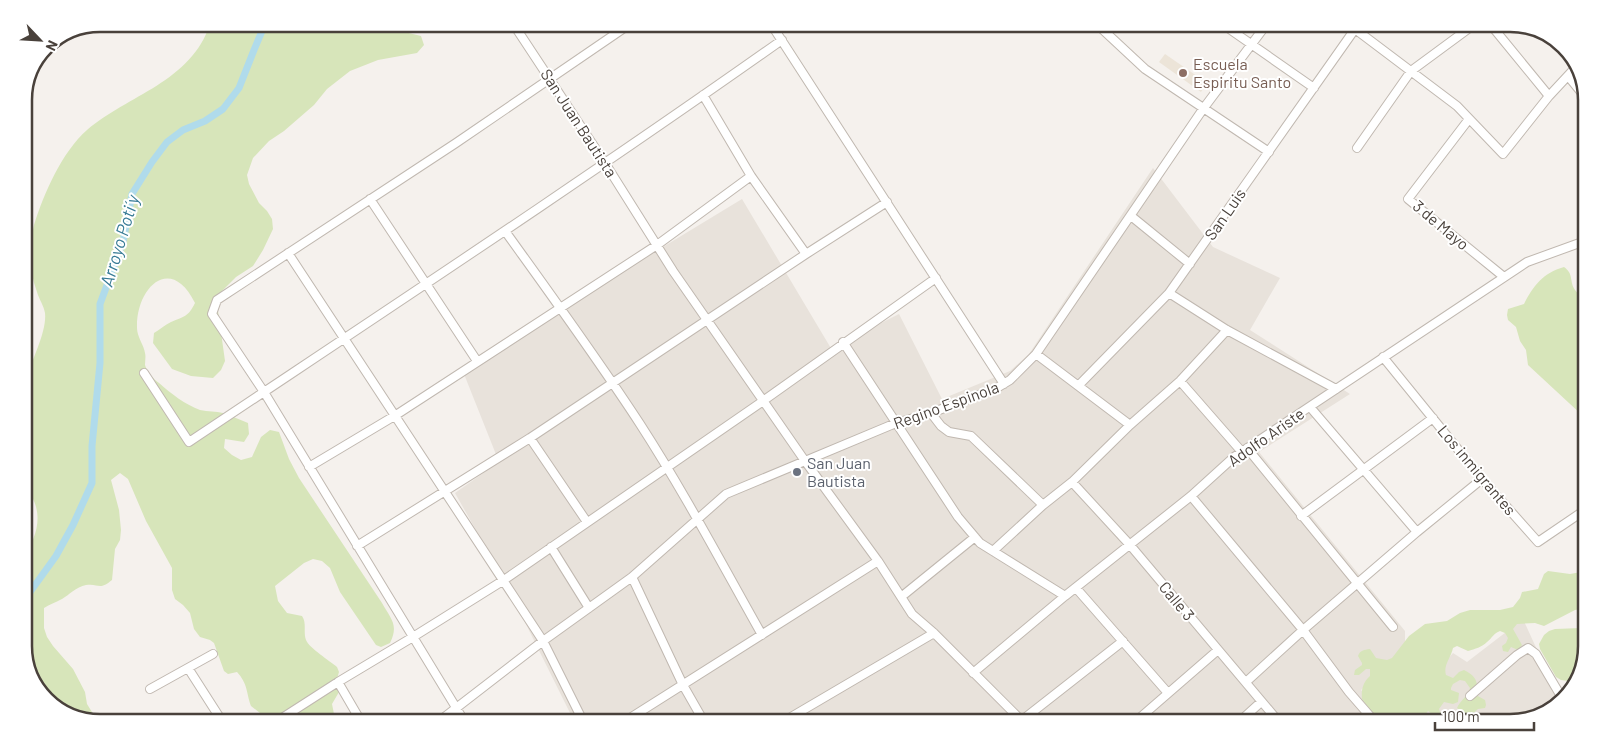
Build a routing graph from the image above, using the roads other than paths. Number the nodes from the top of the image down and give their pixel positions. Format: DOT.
graph roads {
  1 [pos="518,32"];
  2 [pos="617,32"];
  3 [pos="777,32"];
  4 [pos="1105,32"];
  5 [pos="1234,32"];
  6 [pos="1261,32"];
  7 [pos="1353,32"];
  8 [pos="1359,32"];
  9 [pos="1464,32"];
  10 [pos="1496,32"];
  11 [pos="782,40"];
  12 [pos="1251,44"];
  13 [pos="1411,72"];
  14 [pos="1571,73"];
  15 [pos="1568,76"];
  16 [pos="549,78"];
  17 [pos="1576,85"];
  18 [pos="1314,88"];
  19 [pos="703,95"];
  20 [pos="1549,96"];
  21 [pos="1203,109"];
  22 [pos="1469,120"];
  23 [pos="1357,148"];
  24 [pos="1269,152"];
  25 [pos="605,163"];
  26 [pos="751,176"];
  27 [pos="370,199"];
  28 [pos="887,202"];
  29 [pos="1130,216"];
  30 [pos="505,231"];
  31 [pos="1577,244"];
  32 [pos="656,245"];
  33 [pos="288,253"];
  34 [pos="806,254"];
  35 [pos="1190,264"];
  36 [pos="1504,277"];
  37 [pos="936,278"];
  38 [pos="426,284"];
  39 [pos="1169,293"];
  40 [pos="560,307"];
  41 [pos="707,321"];
  42 [pos="1228,330"];
  43 [pos="345,339"];
  44 [pos="843,342"];
  45 [pos="1036,354"];
  46 [pos="1383,358"];
  47 [pos="477,362"];
  48 [pos="144,373"];
  49 [pos="1180,381"];
  50 [pos="612,384"];
  51 [pos="1004,384"];
  52 [pos="1078,386"];
  53 [pos="1336,389"];
  54 [pos="264,392"];
  55 [pos="763,401"];
  56 [pos="1310,407"];
  57 [pos="931,413"];
  58 [pos="396,415"];
  59 [pos="1433,418"];
  60 [pos="896,423"];
  61 [pos="1130,425"];
  62 [pos="530,438"];
  63 [pos="1245,450"];
  64 [pos="805,461"];
  65 [pos="666,466"];
  66 [pos="309,467"];
  67 [pos="1365,470"];
  68 [pos="1482,479"];
  69 [pos="1072,482"];
  70 [pos="446,491"];
  71 [pos="1191,496"];
  72 [pos="1044,505"];
  73 [pos="1578,515"];
  74 [pos="1302,516"];
  75 [pos="696,519"];
  76 [pos="587,522"];
  77 [pos="1417,532"];
  78 [pos="975,537"];
  79 [pos="1130,545"];
  80 [pos="357,546"];
  81 [pos="551,547"];
  82 [pos="993,551"];
  83 [pos="878,561"];
  84 [pos="632,577"];
  85 [pos="504,580"];
  86 [pos="1358,582"];
  87 [pos="1076,588"];
  88 [pos="1065,596"];
  89 [pos="901,597"];
  90 [pos="589,608"];
  91 [pos="1393,627"];
  92 [pos="1303,630"];
  93 [pos="934,633"];
  94 [pos="762,635"];
  95 [pos="413,637"];
  96 [pos="544,641"];
  97 [pos="1123,641"];
  98 [pos="1218,650"];
  99 [pos="213,654"];
  100 [pos="188,668"];
  101 [pos="973,673"];
  102 [pos="338,682"];
  103 [pos="1246,682"];
  104 [pos="683,685"];
  105 [pos="150,689"];
  106 [pos="1168,693"];
  107 [pos="1559,693"];
  108 [pos="1470,696"];
  109 [pos="1261,702"];
  110 [pos="456,708"];
  111 [pos="217,714"];
  112 [pos="288,714"];
  113 [pos="357,714"];
  114 [pos="448,714"];
  115 [pos="459,714"];
  116 [pos="580,714"];
  117 [pos="637,714"];
  118 [pos="700,714"];
  119 [pos="797,714"];
  120 [pos="1015,714"];
  121 [pos="1031,714"];
  122 [pos="1144,714"];
  123 [pos="1248,714"];
  124 [pos="1272,714"];
  125 [pos="1368,714"];
  1 -- 16 [label="street, San Juan Bautista"];
  2 -- 16 [label="street"];
  3 -- 11 [label="street"];
  4 -- 21 [label="street"];
  5 -- 12 [label="street"];
  6 -- 12 [label="street, Regino Espinola"];
  7 -- 18 [label="street, San Luis"];
  8 -- 13 [label="street"];
  9 -- 13 [label="street"];
  10 -- 20 [label="street"];
  11 -- 19 [label="street"];
  11 -- 28 [label="street"];
  12 -- 18 [label="street"];
  12 -- 21 [label="street, Regino Espinola"];
  13 -- 22 [label="street"];
  13 -- 23 [label="street"];
  14 -- 15 [label="street"];
  15 -- 17 [label="street"];
  15 -- 20 [label="street"];
  16 -- 25 [label="street, San Juan Bautista"];
  16 -- 27 [label="street"];
  18 -- 24 [label="street, San Luis"];
  19 -- 25 [label="street"];
  19 -- 26 [label="street"];
  20 -- 22 [label="street"];
  21 -- 24 [label="street"];
  21 -- 29 [label="street, Regino Espinola"];
  22 -- 36 [label="street, 3 de Mayo"];
  24 -- 35 [label="street, San Luis"];
  25 -- 30 [label="street"];
  25 -- 32 [label="street, San Juan Bautista"];
  26 -- 32 [label="street"];
  26 -- 34 [label="street"];
  27 -- 33 [label="street"];
  27 -- 38 [label="street"];
  28 -- 34 [label="street"];
  28 -- 37 [label="street"];
  29 -- 35 [label="street"];
  29 -- 45 [label="street, Regino Espinola"];
  30 -- 38 [label="street"];
  30 -- 40 [label="street"];
  31 -- 36 [label="street, Adolfo Ariste"];
  32 -- 40 [label="street"];
  32 -- 41 [label="street, San Juan Bautista"];
  33 -- 43 [label="street"];
  33 -- 54 [label="street"];
  34 -- 41 [label="street"];
  35 -- 39 [label="street, San Luis"];
  36 -- 46 [label="street, Adolfo Ariste"];
  37 -- 44 [label="street"];
  37 -- 51 [label="street"];
  38 -- 43 [label="street"];
  38 -- 47 [label="street"];
  39 -- 42 [label="street"];
  39 -- 52 [label="street, San Luis"];
  40 -- 47 [label="street"];
  40 -- 50 [label="street"];
  41 -- 50 [label="street"];
  41 -- 55 [label="street, San Juan Bautista"];
  42 -- 49 [label="street"];
  42 -- 53 [label="street"];
  43 -- 54 [label="street"];
  43 -- 58 [label="street"];
  44 -- 55 [label="street"];
  44 -- 60 [label="street"];
  45 -- 51 [label="street, Regino Espinola"];
  45 -- 52 [label="street"];
  46 -- 53 [label="street, Adolfo Ariste"];
  46 -- 59 [label="street, Los inmigrantes"];
  47 -- 58 [label="street"];
  48 -- 54 [label="street"];
  49 -- 61 [label="street"];
  49 -- 63 [label="street"];
  50 -- 62 [label="street"];
  50 -- 65 [label="street"];
  51 -- 57 [label="street, Regino Espinola"];
  52 -- 61 [label="street"];
  53 -- 56 [label="street, Adolfo Ariste"];
  54 -- 66 [label="street"];
  55 -- 64 [label="street, San Juan Bautista"];
  55 -- 65 [label="street"];
  56 -- 63 [label="street, Adolfo Ariste"];
  56 -- 67 [label="street"];
  57 -- 60 [label="street, Regino Espinola"];
  57 -- 72 [label="street"];
  58 -- 66 [label="street"];
  58 -- 70 [label="street"];
  59 -- 67 [label="street"];
  59 -- 68 [label="street, Los inmigrantes"];
  60 -- 64 [label="street, Regino Espinola"];
  60 -- 78 [label="street"];
  61 -- 69 [label="street"];
  62 -- 70 [label="street"];
  62 -- 76 [label="street"];
  63 -- 71 [label="street, Adolfo Ariste"];
  63 -- 74 [label="street"];
  64 -- 75 [label="street, Regino Espinola"];
  64 -- 83 [label="street, San Juan Bautista"];
  65 -- 75 [label="street"];
  65 -- 76 [label="street"];
  66 -- 80 [label="street"];
  67 -- 74 [label="street"];
  67 -- 77 [label="street"];
  68 -- 73 [label="street, Los inmigrantes"];
  68 -- 77 [label="street"];
  69 -- 72 [label="street"];
  69 -- 79 [label="street, Calle 3"];
  70 -- 80 [label="street"];
  70 -- 85 [label="street"];
  71 -- 79 [label="street, Adolfo Ariste"];
  71 -- 92 [label="street"];
  72 -- 82 [label="street"];
  74 -- 86 [label="street"];
  75 -- 84 [label="street, Regino Espinola"];
  75 -- 94 [label="street"];
  76 -- 81 [label="street"];
  77 -- 86 [label="street"];
  78 -- 82 [label="street"];
  78 -- 89 [label="street"];
  79 -- 87 [label="street, Adolfo Ariste"];
  79 -- 98 [label="street, Calle 3"];
  80 -- 95 [label="street"];
  81 -- 85 [label="street"];
  81 -- 90 [label="street"];
  82 -- 88 [label="street"];
  83 -- 89 [label="street, San Juan Bautista"];
  83 -- 94 [label="street"];
  84 -- 90 [label="street, Regino Espinola"];
  84 -- 104 [label="street"];
  85 -- 95 [label="street"];
  85 -- 96 [label="street"];
  86 -- 91 [label="street"];
  86 -- 92 [label="street"];
  87 -- 88 [label="street, Adolfo Ariste"];
  87 -- 97 [label="street"];
  88 -- 101 [label="street, Adolfo Ariste"];
  89 -- 93 [label="street, San Juan Bautista"];
  90 -- 96 [label="street, Regino Espinola"];
  92 -- 103 [label="street"];
  92 -- 125 [label="street"];
  93 -- 101 [label="street, San Juan Bautista"];
  93 -- 119 [label="street"];
  94 -- 104 [label="street"];
  95 -- 102 [label="street"];
  95 -- 110 [label="street"];
  96 -- 110 [label="street, Regino Espinola"];
  96 -- 116 [label="street"];
  97 -- 106 [label="street"];
  97 -- 121 [label="street"];
  98 -- 103 [label="street, Calle 3"];
  98 -- 106 [label="street"];
  99 -- 100 [label="street"];
  100 -- 105 [label="street"];
  100 -- 111 [label="street"];
  101 -- 120 [label="street, San Juan Bautista"];
  102 -- 112 [label="street"];
  102 -- 113 [label="street"];
  103 -- 109 [label="street, Calle 3"];
  104 -- 117 [label="street"];
  104 -- 118 [label="street"];
  106 -- 122 [label="street"];
  107 -- 108 [label="street"];
  109 -- 123 [label="street"];
  109 -- 124 [label="street, Calle 3"];
  110 -- 114 [label="street, Regino Espinola"];
  110 -- 115 [label="street"];
}
